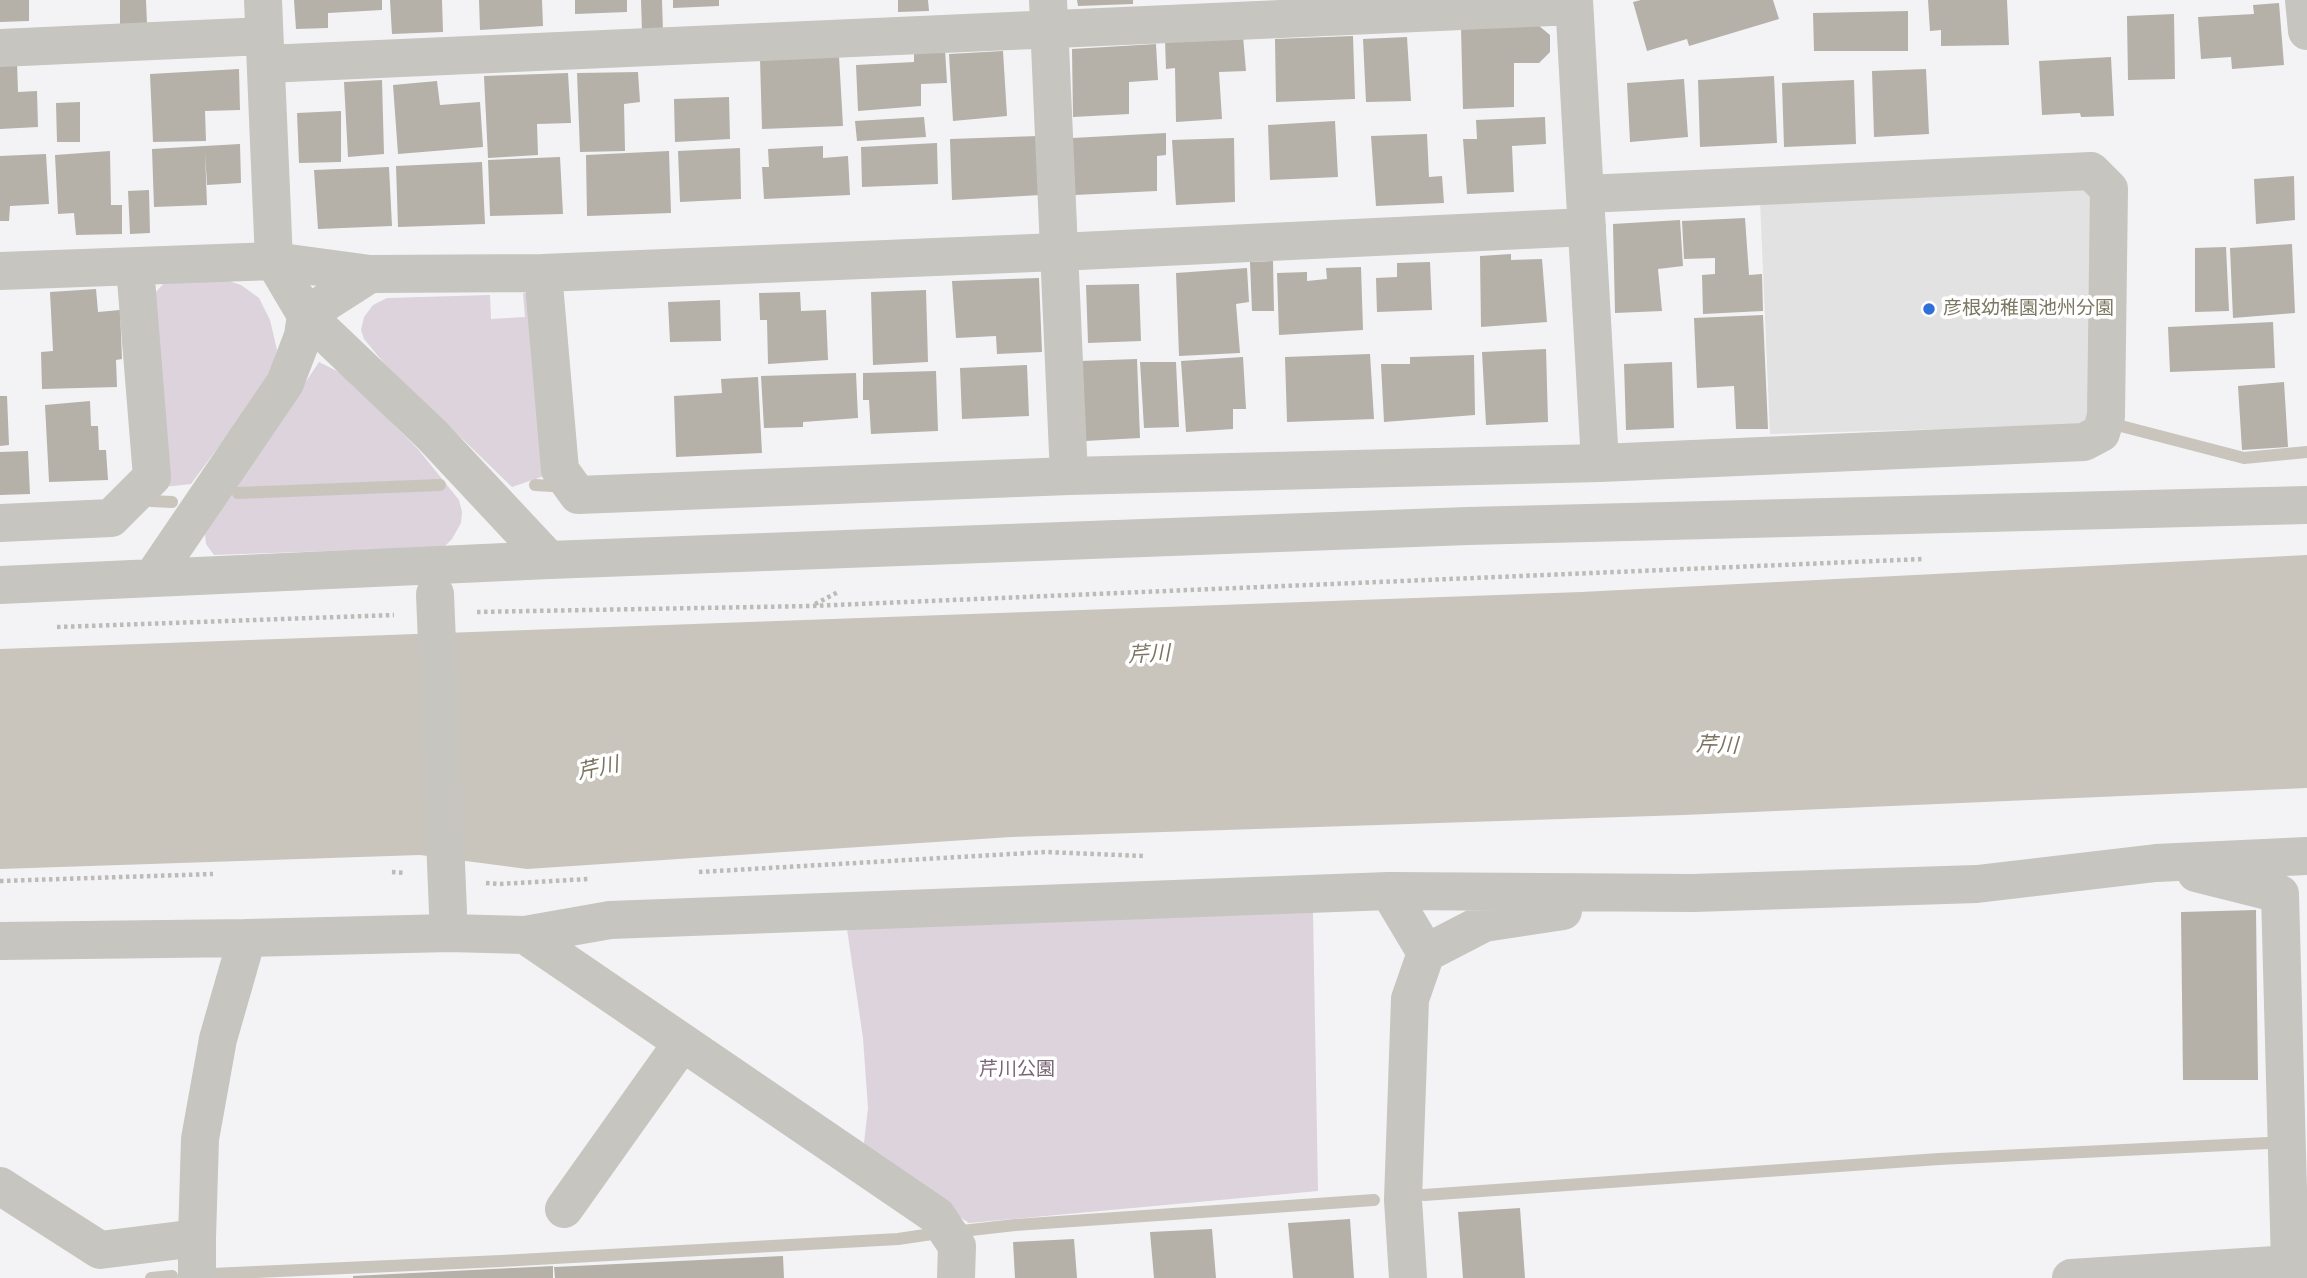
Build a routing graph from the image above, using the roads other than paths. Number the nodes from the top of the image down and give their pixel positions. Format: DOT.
graph roads {
  1 [pos="2304,0"];
  2 [pos="1574,3"];
  3 [pos="1049,15"];
  4 [pos="2307,31"];
  5 [pos="264,33"];
  6 [pos="0,48"];
  7 [pos="1586,210"];
  8 [pos="1058,252"];
  9 [pos="274,261"];
  10 [pos="135,267"];
  11 [pos="0,271"];
  12 [pos="543,273"];
  13 [pos="370,274"];
  14 [pos="306,315"];
  15 [pos="1599,450"];
  16 [pos="1069,467"];
  17 [pos="2307,505"];
  18 [pos="0,523"];
  19 [pos="549,560"];
  20 [pos="153,577"];
  21 [pos="0,585"];
  22 [pos="444,591"];
  23 [pos="2307,856"];
  24 [pos="2156,863"];
  25 [pos="1389,891"];
  26 [pos="1693,893"];
  27 [pos="448,922"];
  28 [pos="525,935"];
  29 [pos="247,938"];
  30 [pos="0,941"];
  31 [pos="1426,953"];
  32 [pos="682,1043"];
  33 [pos="0,1186"];
  34 [pos="564,1209"];
  35 [pos="197,1238"];
  36 [pos="2299,1263"];
  37 [pos="197,1278"];
  38 [pos="956,1278"];
  39 [pos="1408,1278"];
  40 [pos="2071,1278"];
  1 -- 4 [label="street"];
  2 -- 3 [label="street"];
  2 -- 7 [label="street"];
  3 -- 5 [label="street"];
  3 -- 8 [label="street"];
  5 -- 6 [label="street"];
  5 -- 9 [label="street"];
  7 -- 8 [label="street"];
  7 -- 15 [label="street"];
  7 -- 15 [label="street"];
  8 -- 12 [label="street"];
  8 -- 16 [label="street"];
  9 -- 10 [label="street"];
  9 -- 13 [label="street"];
  9 -- 14 [label="street"];
  10 -- 11 [label="street"];
  10 -- 18 [label="street"];
  12 -- 13 [label="street"];
  12 -- 16 [label="street"];
  13 -- 14 [label="street"];
  14 -- 19 [label="street"];
  14 -- 20 [label="street"];
  15 -- 16 [label="street"];
  17 -- 19 [label="street"];
  19 -- 22 [label="street"];
  20 -- 21 [label="street"];
  20 -- 22 [label="street"];
  22 -- 27 [label="street, bridge"];
  23 -- 24 [label="street"];
  24 -- 26 [label="street"];
  24 -- 36 [label="street"];
  25 -- 26 [label="street"];
  25 -- 28 [label="street"];
  25 -- 31 [label="street"];
  26 -- 31 [label="street"];
  27 -- 28 [label="street"];
  27 -- 29 [label="street"];
  28 -- 32 [label="street"];
  29 -- 30 [label="street"];
  29 -- 35 [label="street"];
  31 -- 39 [label="street"];
  32 -- 34 [label="street"];
  32 -- 38 [label="street"];
  33 -- 35 [label="street"];
  35 -- 37 [label="street"];
  36 -- 40 [label="street"];
}
